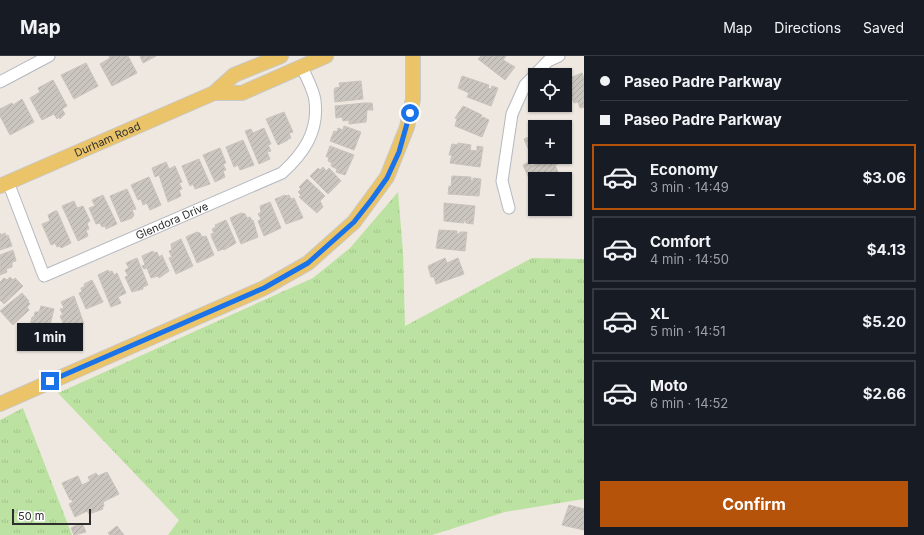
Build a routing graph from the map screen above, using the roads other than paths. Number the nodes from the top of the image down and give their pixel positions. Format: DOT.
graph roads {
  1 [pos="49,56"];
  2 [pos="281,56"];
  3 [pos="326,56"];
  4 [pos="413,56"];
  5 [pos="559,56"];
  6 [pos="302,67"];
  7 [pos="0,82"];
  8 [pos="214,93"];
  9 [pos="4,184"];
  10 [pos="509,208"];
  11 [pos="0,404"];
  1 -- 7 [label="street"];
  2 -- 8 [label="main road, Durham Road"];
  3 -- 6 [label="main road, Durham Road"];
  4 -- 11 [label="main road"];
  5 -- 10 [label="street"];
  6 -- 8 [label="main road, Durham Road"];
  6 -- 9 [label="street, Glendora Drive"];
  8 -- 9 [label="main road, Durham Road"];
}
